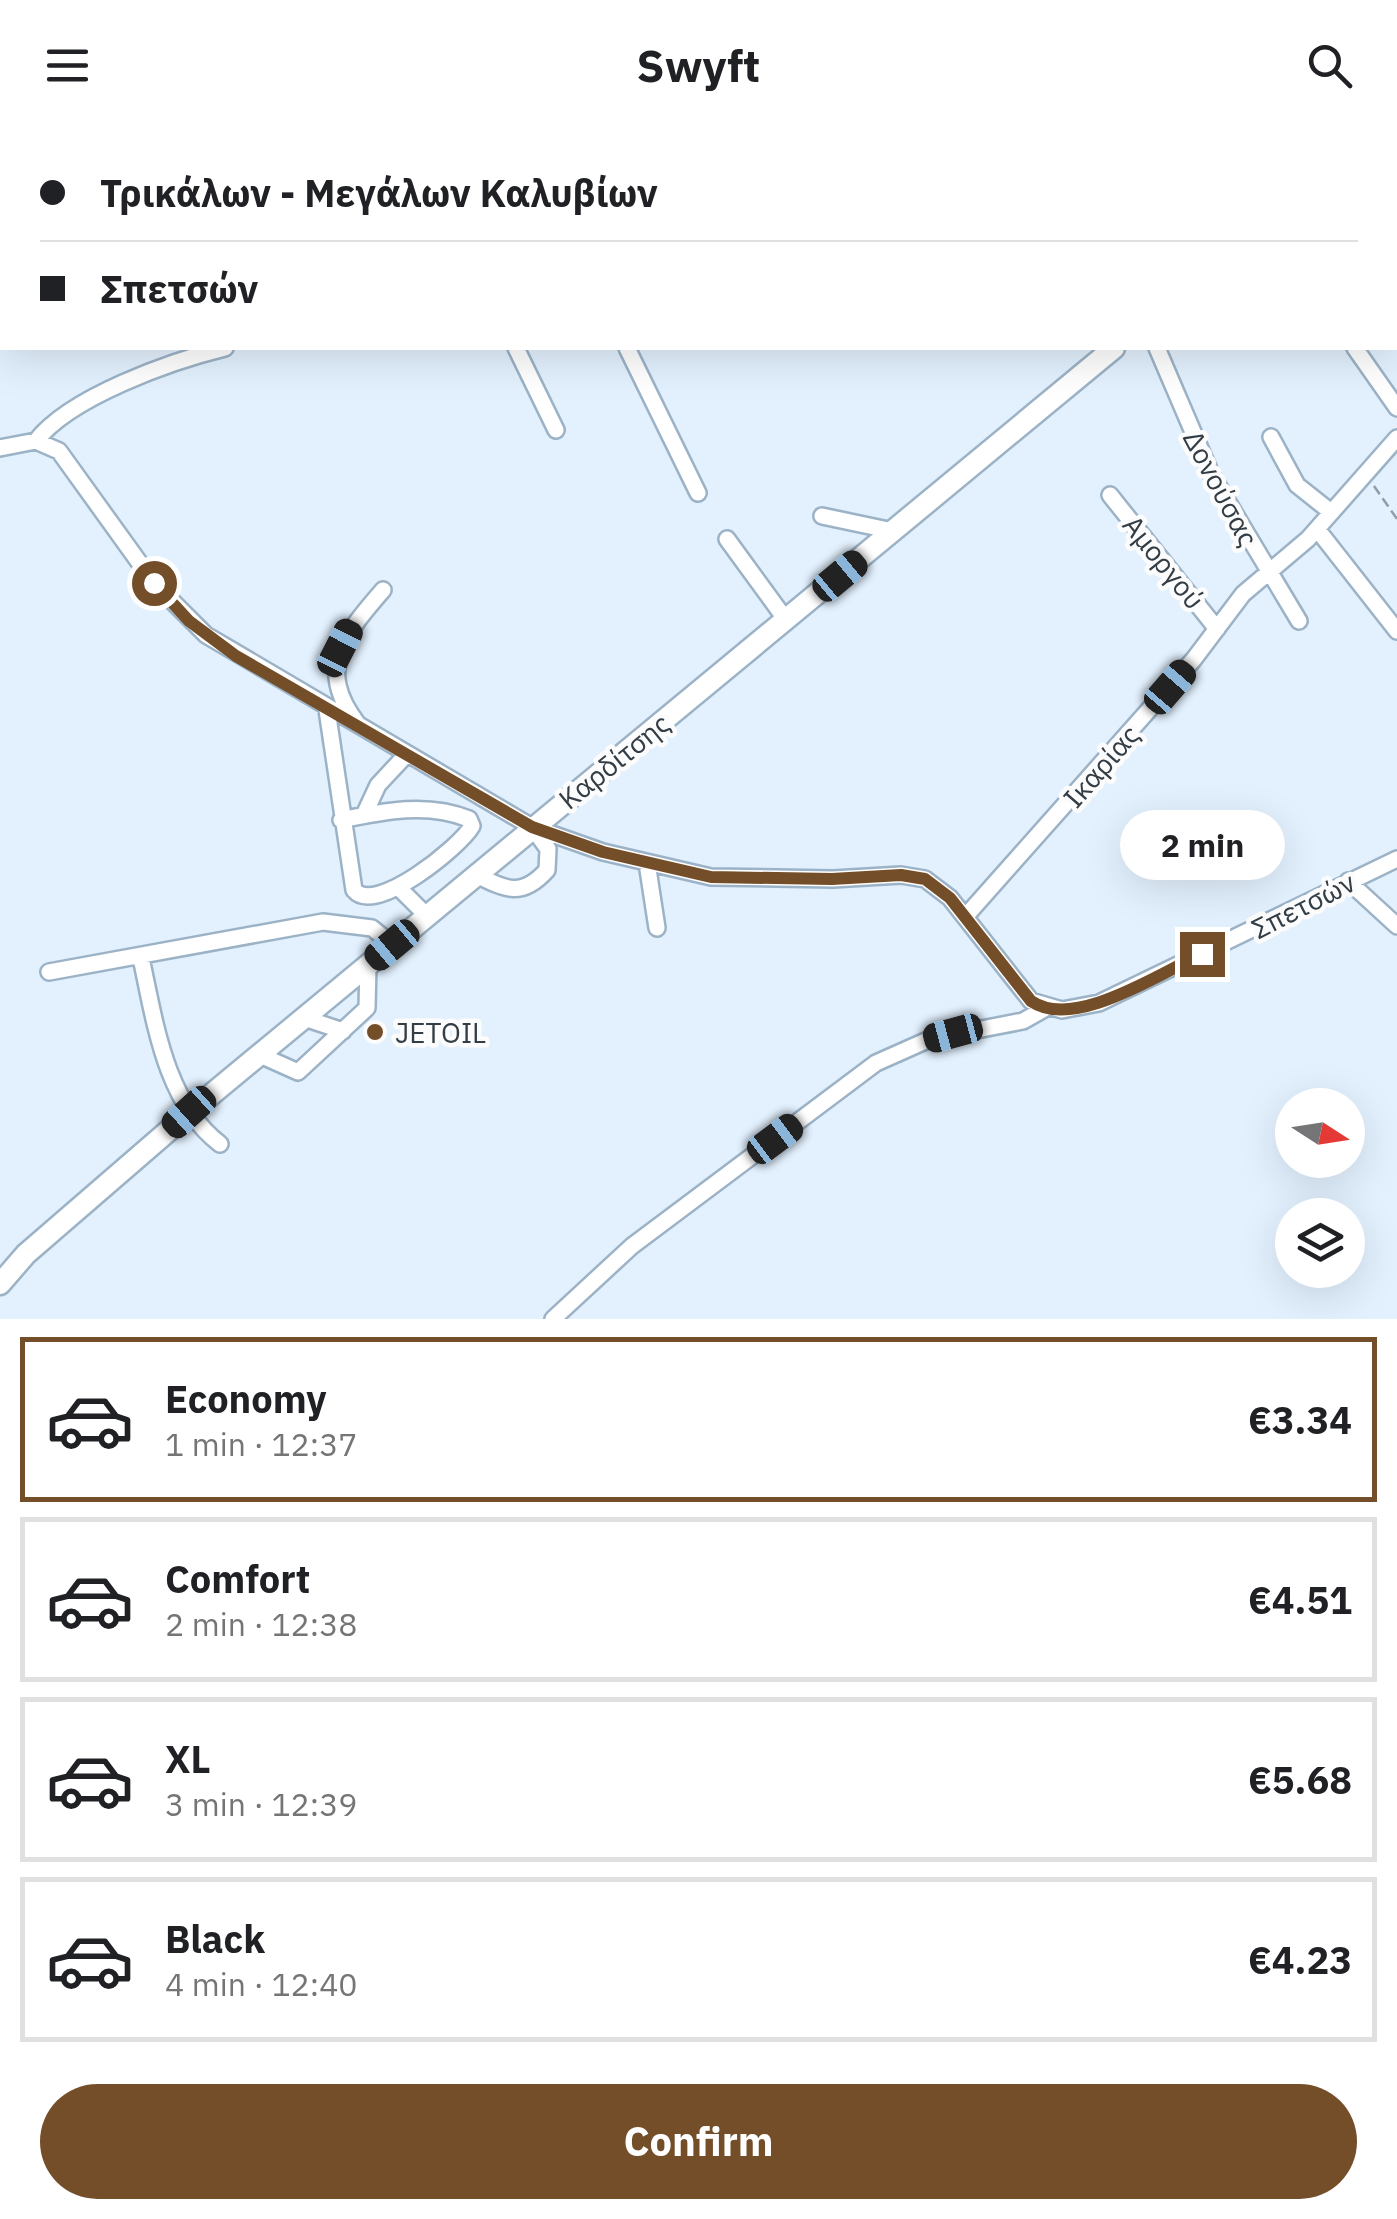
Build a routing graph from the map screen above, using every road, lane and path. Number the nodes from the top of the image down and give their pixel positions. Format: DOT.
graph roads {
  1 [pos="220,350"];
  2 [pos="517,350"];
  3 [pos="629,350"];
  4 [pos="1112,350"];
  5 [pos="1158,350"];
  6 [pos="1356,350"];
  7 [pos="1397,408"];
  8 [pos="556,430"];
  9 [pos="1270,436"];
  10 [pos="1397,438"];
  11 [pos="36,441"];
  12 [pos="0,448"];
  13 [pos="1364,473"];
  14 [pos="698,494"];
  15 [pos="1110,494"];
  16 [pos="1332,512"];
  17 [pos="822,516"];
  18 [pos="1397,519"];
  19 [pos="1317,529"];
  20 [pos="893,531"];
  21 [pos="727,539"];
  22 [pos="1266,572"];
  23 [pos="383,590"];
  24 [pos="786,620"];
  25 [pos="1298,621"];
  26 [pos="1217,629"];
  27 [pos="1397,631"];
  28 [pos="327,710"];
  29 [pos="362,730"];
  30 [pos="406,754"];
  31 [pos="364,815"];
  32 [pos="341,820"];
  33 [pos="532,827"];
  34 [pos="1397,859"];
  35 [pos="647,864"];
  36 [pos="475,874"];
  37 [pos="1348,881"];
  38 [pos="398,888"];
  39 [pos="428,916"];
  40 [pos="965,918"];
  41 [pos="1397,926"];
  42 [pos="656,928"];
  43 [pos="392,945"];
  44 [pos="141,958"];
  45 [pos="368,965"];
  46 [pos="50,972"];
  47 [pos="1046,1008"];
  48 [pos="304,1018"];
  49 [pos="343,1030"];
  50 [pos="260,1054"];
  51 [pos="189,1112"];
  52 [pos="220,1144"];
  53 [pos="26,1254"];
  54 [pos="0,1266"];
  55 [pos="0,1284"];
  56 [pos="553,1319"];
  1 -- 11 [label="street"];
  2 -- 8 [label="street"];
  3 -- 14 [label="street"];
  4 -- 20 [label="main road, Καρδίτσης"];
  5 -- 22 [label="street, Δονούσας"];
  6 -- 7 [label="street"];
  9 -- 16 [label="street"];
  10 -- 13 [label="street, Ικαρίας"];
  11 -- 12 [label="street"];
  11 -- 28 [label="street"];
  13 -- 16 [label="street, Ικαρίας"];
  13 -- 18 [label="path"];
  15 -- 26 [label="street, Αμοργού"];
  16 -- 19 [label="street, Ικαρίας"];
  17 -- 20 [label="street"];
  19 -- 22 [label="street, Ικαρίας"];
  19 -- 27 [label="street"];
  20 -- 24 [label="main road, Καρδίτσης"];
  21 -- 24 [label="street"];
  22 -- 25 [label="street, Δονούσας"];
  22 -- 26 [label="street, Ικαρίας"];
  23 -- 29 [label="street"];
  24 -- 33 [label="main road, Καρδίτσης"];
  26 -- 40 [label="street, Ικαρίας"];
  28 -- 29 [label="street"];
  28 -- 32 [label="street"];
  29 -- 30 [label="street"];
  30 -- 31 [label="street"];
  30 -- 33 [label="street"];
  31 -- 32 [label="street"];
  31 -- 38 [label="street"];
  32 -- 38 [label="street"];
  33 -- 35 [label="street"];
  33 -- 36 [label="main road, Καρδίτσης"];
  33 -- 36 [label="street"];
  34 -- 37 [label="street, Σπετσών"];
  35 -- 40 [label="street"];
  35 -- 42 [label="street"];
  36 -- 39 [label="main road, Καρδίτσης"];
  37 -- 41 [label="street"];
  37 -- 47 [label="street, Σπετσών"];
  38 -- 39 [label="street"];
  39 -- 43 [label="main road, Καρδίτσης"];
  40 -- 47 [label="street"];
  43 -- 44 [label="street"];
  43 -- 45 [label="main road, Καρδίτσης"];
  44 -- 46 [label="street"];
  44 -- 51 [label="street"];
  45 -- 48 [label="main road, Καρδίτσης"];
  45 -- 49 [label="street"];
  47 -- 56 [label="street, Σπετσών"];
  48 -- 49 [label="street"];
  48 -- 50 [label="main road, Καρδίτσης"];
  49 -- 50 [label="street"];
  50 -- 51 [label="main road, Καρδίτσης"];
  51 -- 52 [label="street"];
  51 -- 53 [label="main road, Καρδίτσης"];
  53 -- 54 [label="main road, Καρδίτσης"];
  53 -- 55 [label="main road, Καρδίτσης"];
}
